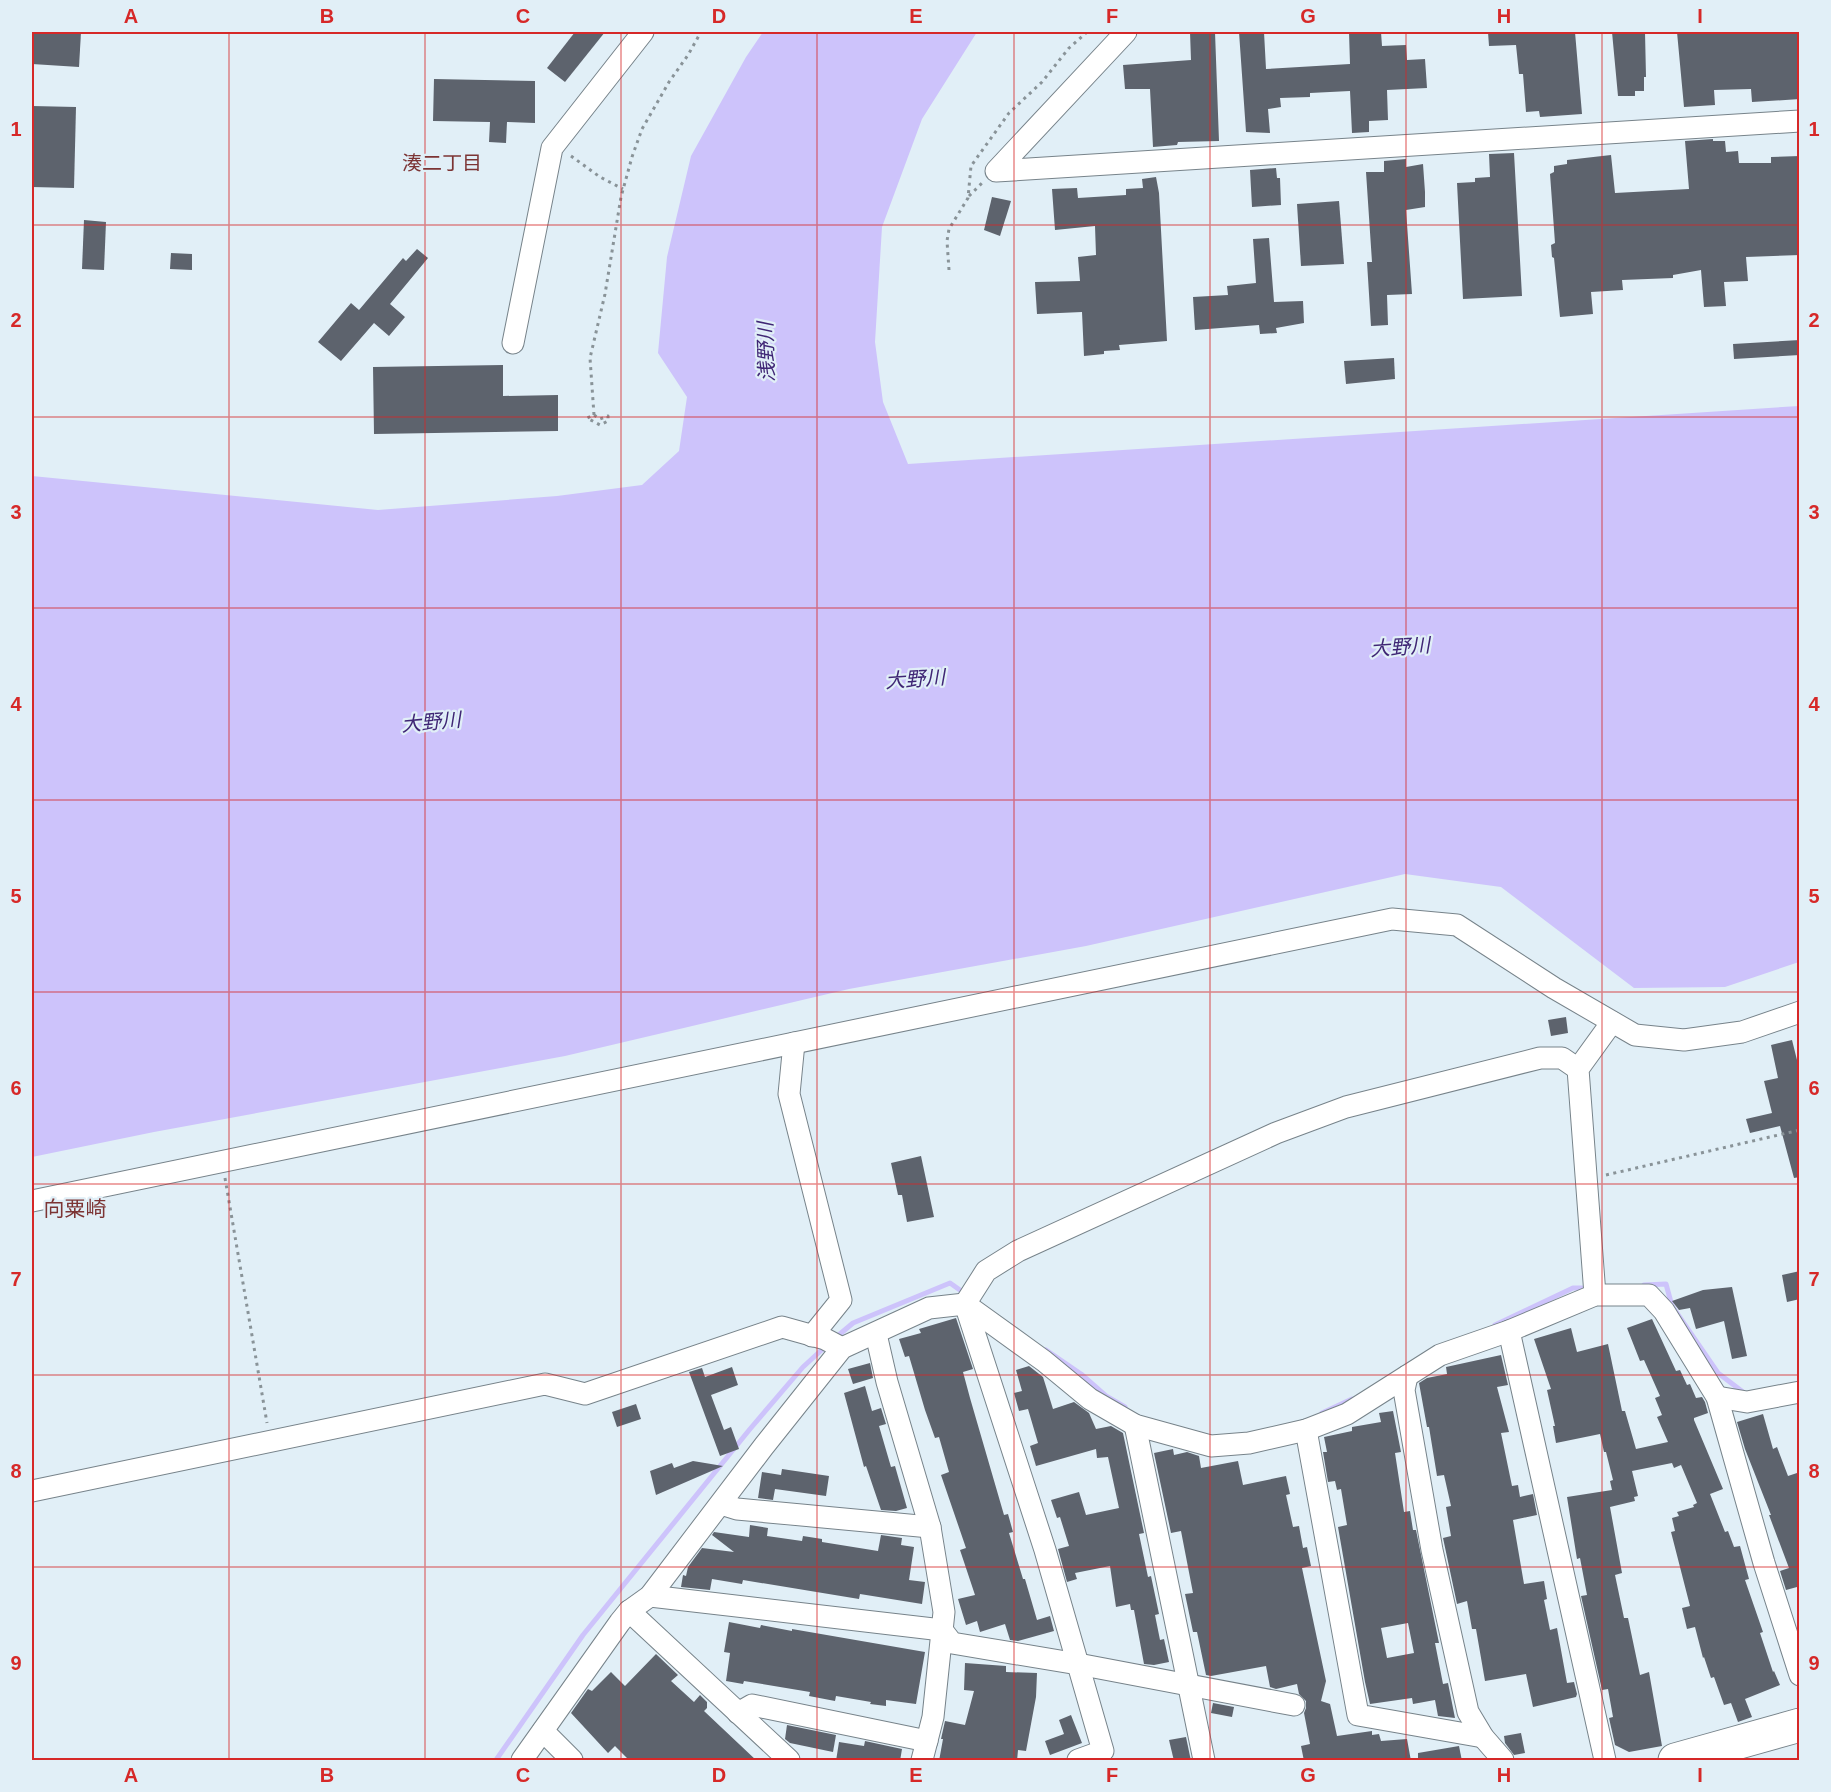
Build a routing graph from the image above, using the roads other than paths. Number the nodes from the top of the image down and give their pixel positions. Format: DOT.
graph roads {
  1 [pos="644,32"];
  2 [pos="1126,32"];
  3 [pos="1800,121"];
  4 [pos="513,343"];
  5 [pos="1800,1012"];
  6 [pos="1612,1022"];
  7 [pos="794,1043"];
  8 [pos="1578,1069"];
  9 [pos="32,1201"];
  10 [pos="1595,1295"];
  11 [pos="968,1298"];
  12 [pos="1509,1331"];
  13 [pos="876,1334"];
  14 [pos="828,1341"];
  15 [pos="1407,1376"];
  16 [pos="1800,1392"];
  17 [pos="1717,1397"];
  18 [pos="1135,1425"];
  19 [pos="1306,1430"];
  20 [pos="32,1491"];
  21 [pos="721,1504"];
  22 [pos="930,1527"];
  23 [pos="650,1596"];
  24 [pos="629,1611"];
  25 [pos="942,1630"];
  26 [pos="1078,1664"];
  27 [pos="1800,1675"];
  28 [pos="1188,1685"];
  29 [pos="1294,1705"];
  30 [pos="738,1713"];
  31 [pos="1800,1725"];
  32 [pos="543,1731"];
  33 [pos="1484,1737"];
  34 [pos="924,1751"];
  35 [pos="522,1761"];
  36 [pos="572,1761"];
  37 [pos="789,1761"];
  38 [pos="1078,1761"];
  39 [pos="1204,1761"];
  40 [pos="1503,1761"];
  41 [pos="1605,1761"];
  42 [pos="1675,1761"];
  1 -- 4 [label="street"];
  2 -- 3 [label="street"];
  5 -- 6 [label="street"];
  6 -- 7 [label="street"];
  6 -- 8 [label="street"];
  7 -- 9 [label="street"];
  7 -- 14 [label="street"];
  8 -- 10 [label="street"];
  8 -- 11 [label="street"];
  10 -- 12 [label="street"];
  10 -- 17 [label="street"];
  11 -- 13 [label="street"];
  11 -- 18 [label="street"];
  11 -- 26 [label="street"];
  12 -- 15 [label="street"];
  12 -- 41 [label="street"];
  13 -- 14 [label="street"];
  13 -- 22 [label="street"];
  14 -- 20 [label="street"];
  14 -- 21 [label="street"];
  15 -- 19 [label="street"];
  15 -- 33 [label="street"];
  16 -- 17 [label="street"];
  17 -- 27 [label="street"];
  18 -- 19 [label="street"];
  18 -- 28 [label="street"];
  19 -- 33 [label="street"];
  21 -- 22 [label="street"];
  21 -- 23 [label="street"];
  22 -- 25 [label="street"];
  23 -- 24 [label="street"];
  23 -- 25 [label="street"];
  24 -- 30 [label="street"];
  24 -- 32 [label="street"];
  25 -- 26 [label="street"];
  25 -- 34 [label="street"];
  26 -- 28 [label="street"];
  26 -- 38 [label="street"];
  28 -- 29 [label="street"];
  28 -- 39 [label="street"];
  30 -- 34 [label="street"];
  30 -- 37 [label="street"];
  31 -- 42 [label="main road"];
  32 -- 35 [label="street"];
  32 -- 36 [label="street"];
  33 -- 40 [label="street"];
}
